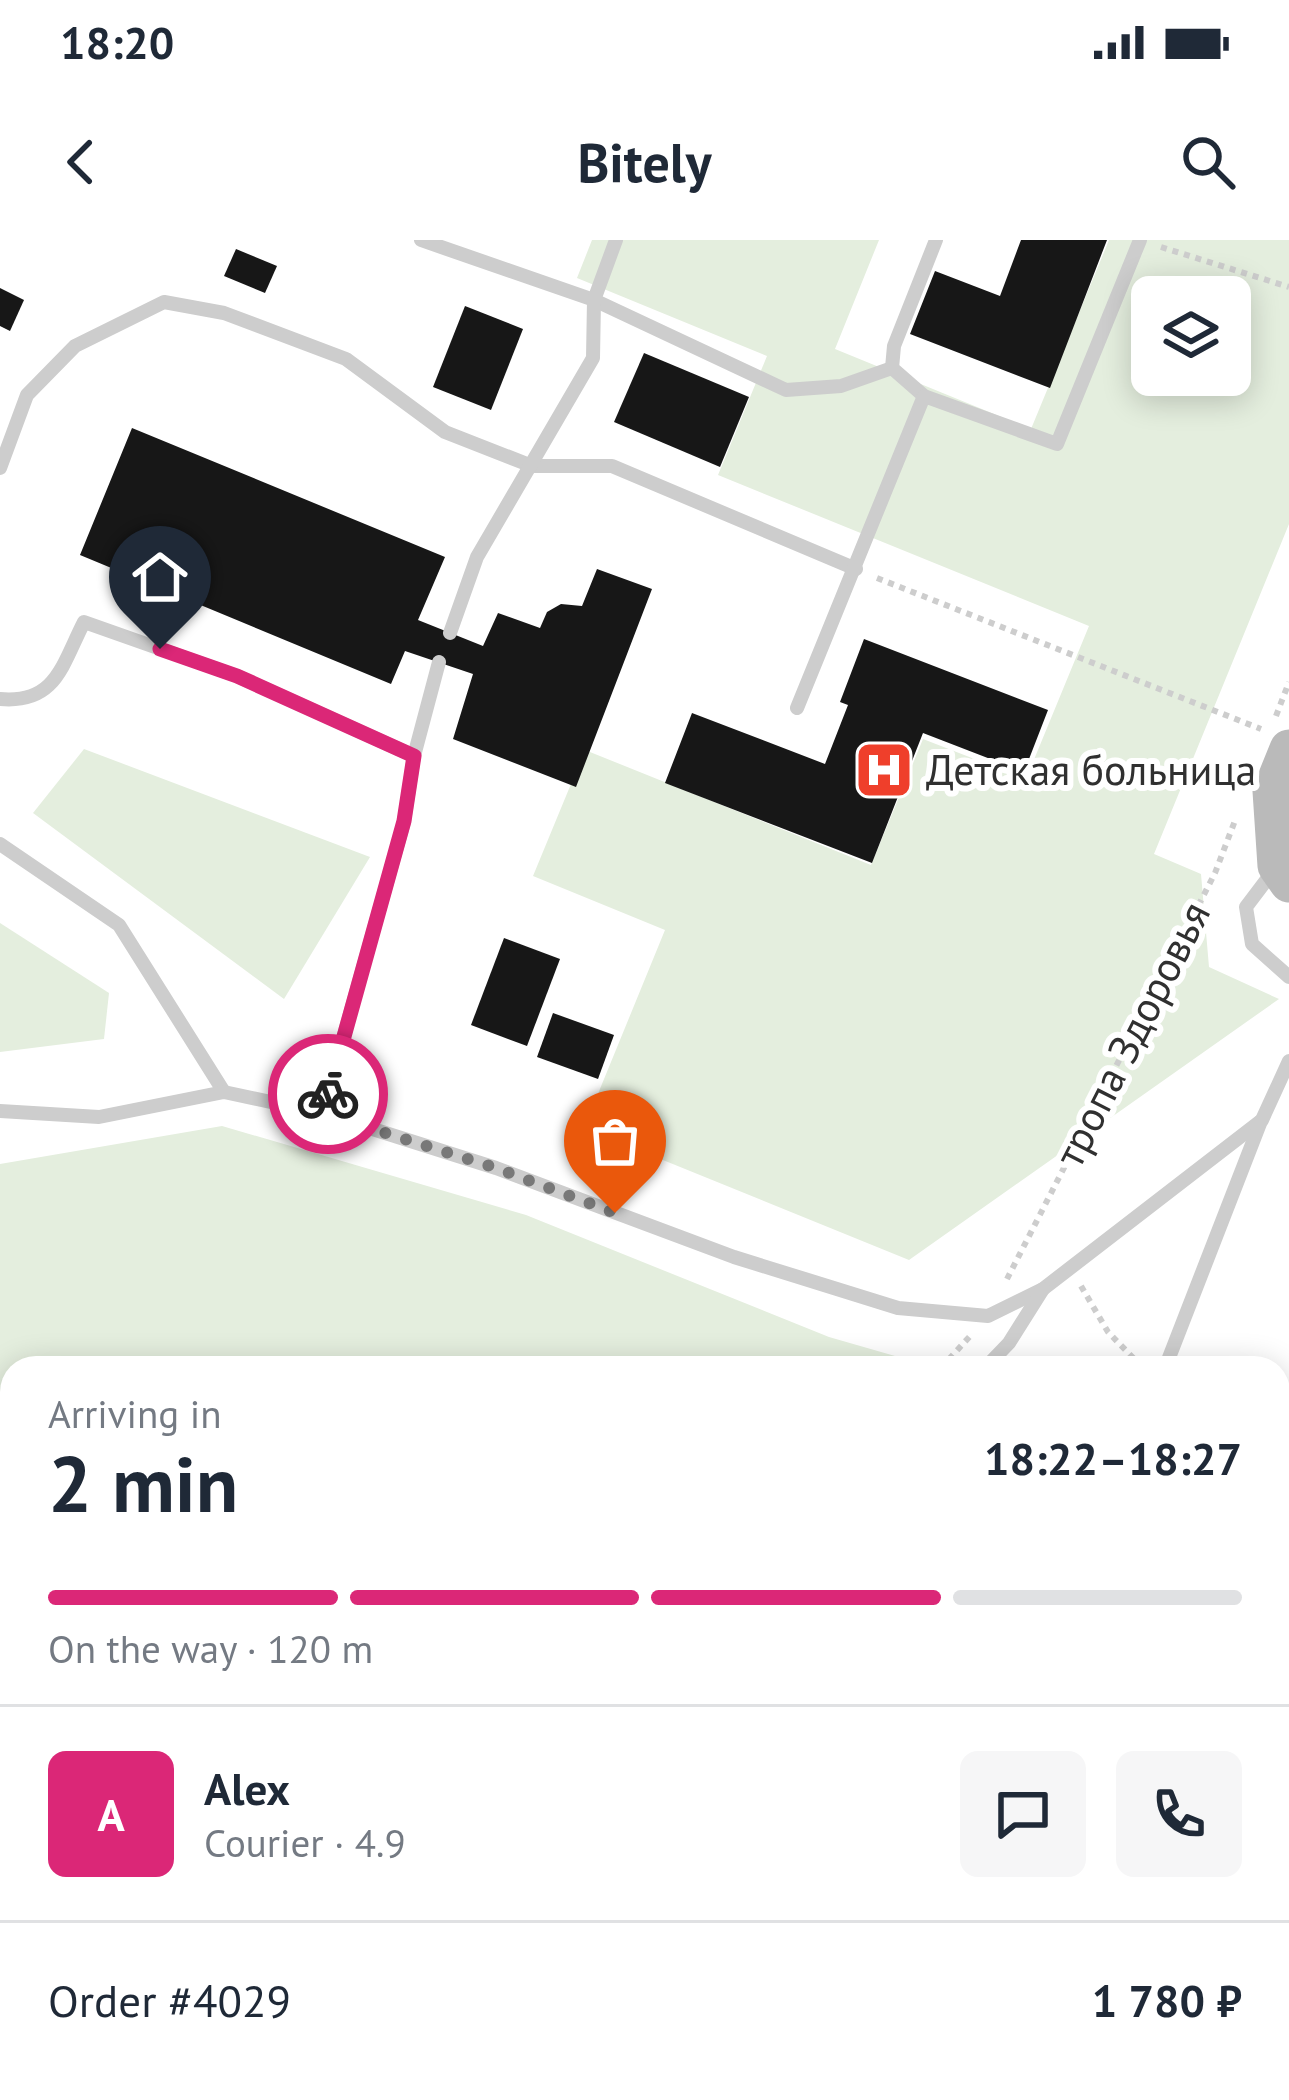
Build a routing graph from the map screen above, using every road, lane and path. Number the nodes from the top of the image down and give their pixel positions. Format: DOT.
graph roads {
  1 [pos="421,240"];
  2 [pos="616,240"];
  3 [pos="936,240"];
  4 [pos="1140,240"];
  5 [pos="1161,247"];
  6 [pos="1289,287"];
  7 [pos="594,300"];
  8 [pos="892,368"];
  9 [pos="924,396"];
  10 [pos="532,466"];
  11 [pos="0,468"];
  12 [pos="856,569"];
  13 [pos="450,633"];
  14 [pos="439,662"];
  15 [pos="1289,682"];
  16 [pos="0,699"];
  17 [pos="797,708"];
  18 [pos="1279,741"];
  19 [pos="414,756"];
  20 [pos="1238,813"];
  21 [pos="0,844"];
  22 [pos="1283,874"];
  23 [pos="1289,977"];
  24 [pos="1289,1061"];
  25 [pos="224,1092"];
  26 [pos="0,1112"];
  27 [pos="322,1113"];
  28 [pos="1262,1120"];
  29 [pos="1070,1269"];
  30 [pos="1043,1289"];
  31 [pos="988,1316"];
  32 [pos="952,1356"];
  33 [pos="997,1356"];
  34 [pos="1132,1356"];
  35 [pos="1170,1356"];
  1 -- 7 [label="lane"];
  2 -- 7 [label="lane"];
  3 -- 8 [label="lane"];
  4 -- 9 [label="lane"];
  5 -- 6 [label="path"];
  7 -- 8 [label="lane"];
  7 -- 10 [label="lane"];
  8 -- 9 [label="lane"];
  9 -- 12 [label="lane"];
  10 -- 11 [label="lane"];
  10 -- 12 [label="lane"];
  10 -- 13 [label="lane"];
  12 -- 17 [label="lane"];
  12 -- 18 [label="path"];
  14 -- 19 [label="lane"];
  15 -- 18 [label="path"];
  16 -- 19 [label="lane"];
  18 -- 22 [label="street"];
  19 -- 27 [label="lane"];
  20 -- 31 [label="path, тропа Здоровья"];
  21 -- 25 [label="lane"];
  22 -- 23 [label="lane"];
  24 -- 28 [label="lane"];
  25 -- 26 [label="lane"];
  25 -- 27 [label="lane"];
  27 -- 31 [label="lane"];
  28 -- 29 [label="lane"];
  28 -- 35 [label="lane"];
  29 -- 30 [label="lane"];
  29 -- 34 [label="path"];
  30 -- 31 [label="lane"];
  30 -- 33 [label="lane"];
  31 -- 32 [label="path, тропа Здоровья"];
}
